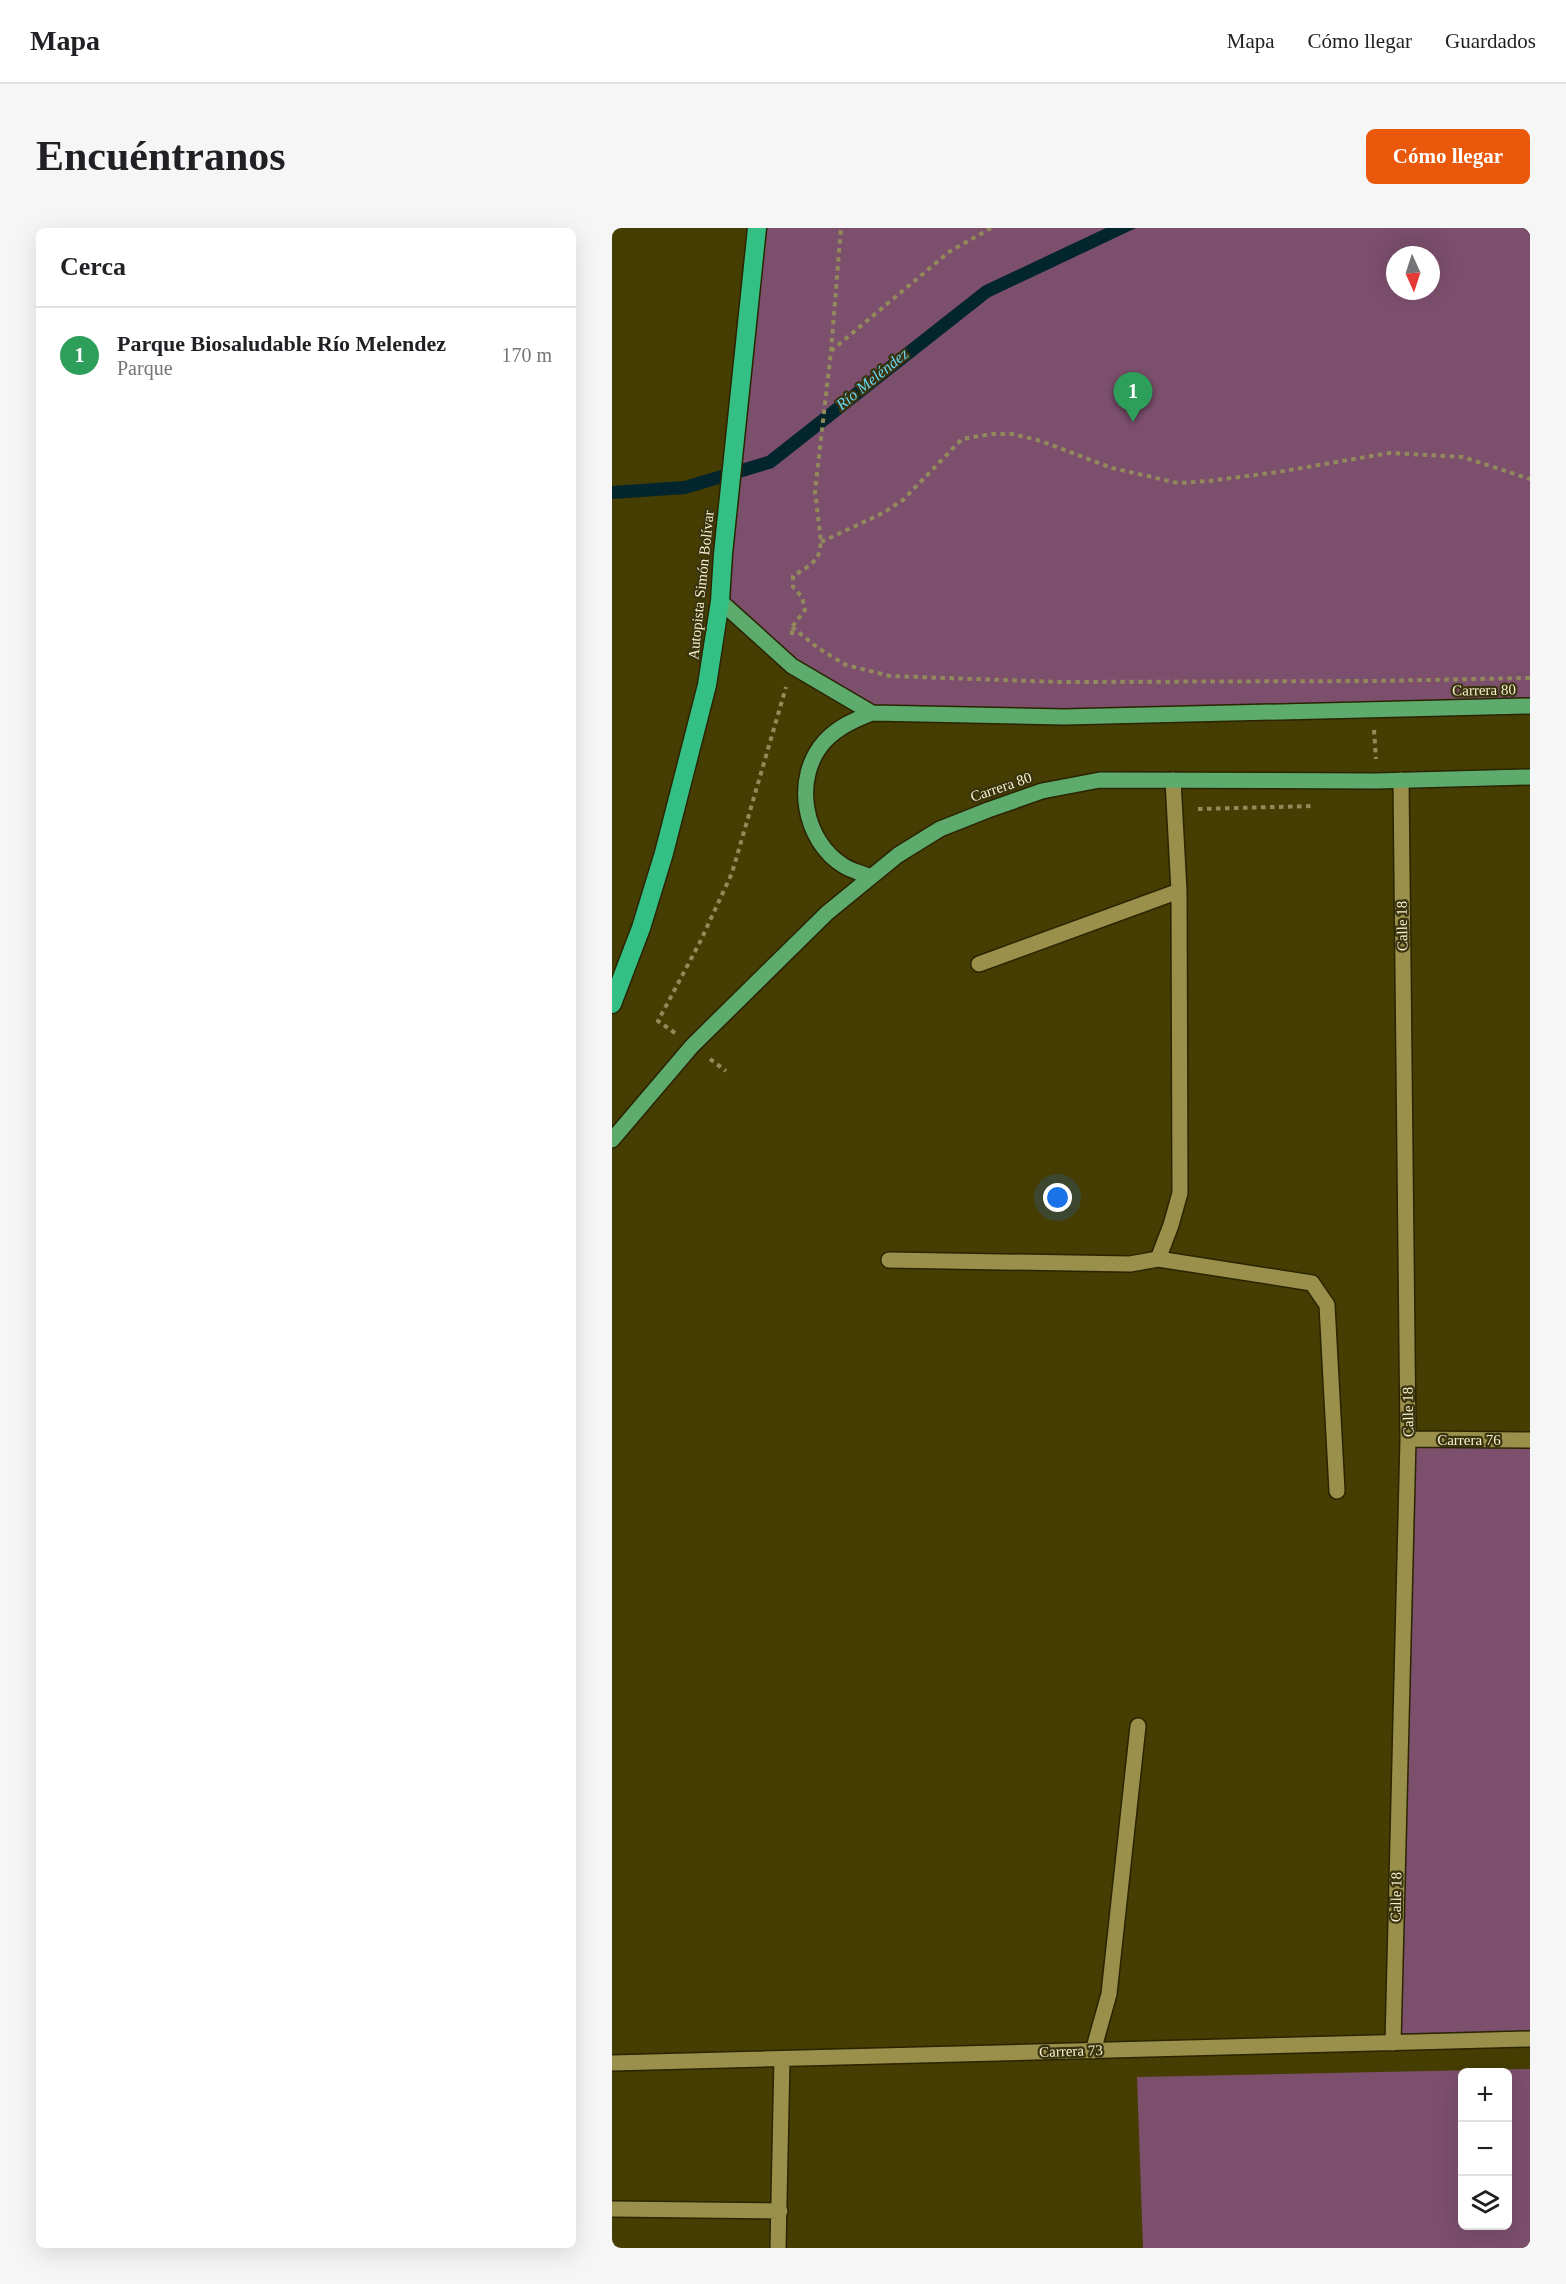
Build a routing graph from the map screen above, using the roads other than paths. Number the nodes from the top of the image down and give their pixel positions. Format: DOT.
graph roads {
  1 [pos="757,228"];
  2 [pos="720,601"];
  3 [pos="1530,706"];
  4 [pos="872,713"];
  5 [pos="1530,777"];
  6 [pos="1173,780"];
  7 [pos="1401,780"];
  8 [pos="870,877"];
  9 [pos="1179,891"];
  10 [pos="979,964"];
  11 [pos="612,1004"];
  12 [pos="612,1140"];
  13 [pos="1158,1258"];
  14 [pos="889,1260"];
  15 [pos="1408,1440"];
  16 [pos="1530,1440"];
  17 [pos="1337,1491"];
  18 [pos="1138,1726"];
  19 [pos="1530,2039"];
  20 [pos="1393,2043"];
  21 [pos="1093,2051"];
  22 [pos="782,2059"];
  23 [pos="612,2063"];
  24 [pos="612,2209"];
  25 [pos="780,2211"];
  26 [pos="778,2248"];
  1 -- 2 [label="highway, Autopista Simón Bolívar"];
  2 -- 4 [label="main road, Carrera 80"];
  2 -- 11 [label="highway, Autopista Simón Bolívar"];
  3 -- 4 [label="main road, Carrera 80"];
  4 -- 8 [label="main road"];
  5 -- 7 [label="main road, Carrera 80"];
  6 -- 7 [label="main road, Carrera 80"];
  6 -- 8 [label="main road, Carrera 80"];
  6 -- 9 [label="street"];
  7 -- 15 [label="street, Calle 18"];
  8 -- 12 [label="main road, Carrera 80"];
  9 -- 10 [label="street"];
  9 -- 13 [label="street"];
  13 -- 14 [label="street"];
  13 -- 17 [label="street"];
  15 -- 16 [label="street, Carrera 76"];
  15 -- 20 [label="street, Calle 18"];
  18 -- 21 [label="street"];
  19 -- 20 [label="street, Carrera 73"];
  20 -- 21 [label="street, Carrera 73"];
  21 -- 22 [label="street, Carrera 73"];
  22 -- 23 [label="street, Carrera 73"];
  22 -- 25 [label="street"];
  24 -- 25 [label="street"];
  25 -- 26 [label="street"];
}
